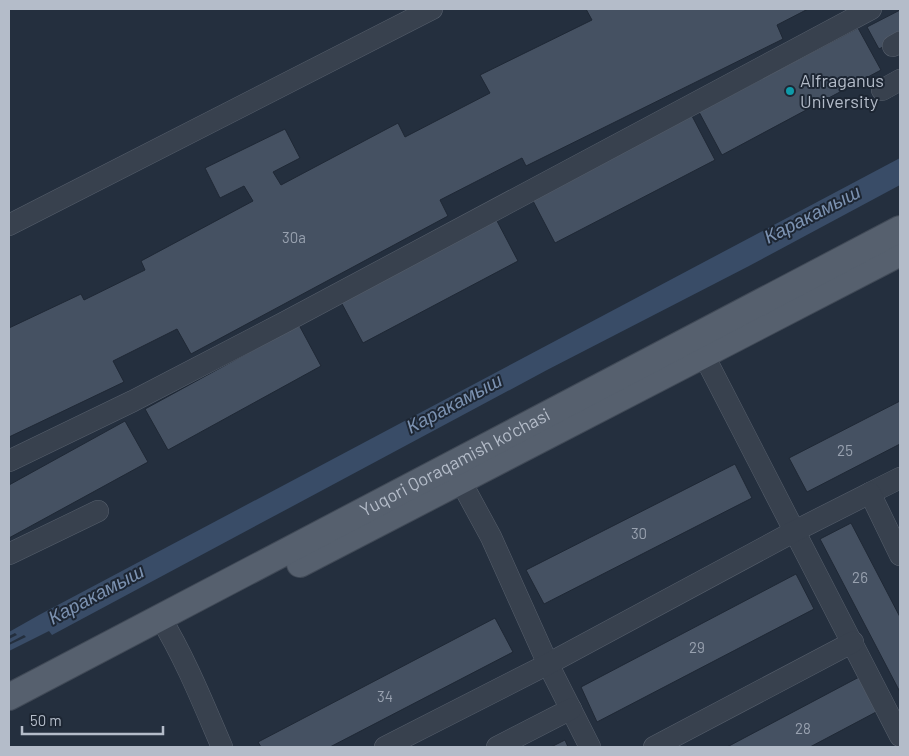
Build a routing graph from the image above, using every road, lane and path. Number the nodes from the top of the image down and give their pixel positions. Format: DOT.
graph roads {
  1 [pos="432,9"];
  2 [pos="871,9"];
  3 [pos="9,226"];
  4 [pos="900,229"];
  5 [pos="900,253"];
  6 [pos="699,346"];
  7 [pos="9,460"];
  8 [pos="456,473"];
  9 [pos="900,478"];
  10 [pos="870,493"];
  11 [pos="98,511"];
  12 [pos="795,531"];
  13 [pos="9,554"];
  14 [pos="900,556"];
  15 [pos="165,625"];
  16 [pos="853,642"];
  17 [pos="548,664"];
  18 [pos="9,696"];
  19 [pos="570,709"];
  20 [pos="9,716"];
  21 [pos="900,736"];
  22 [pos="222,747"];
  23 [pos="385,747"];
  24 [pos="497,747"];
  25 [pos="590,747"];
  26 [pos="654,747"];
  1 -- 3 [label="lane"];
  2 -- 7 [label="lane"];
  4 -- 6 [label="main road, Yuqori Qoraqamish ko'chasi"];
  5 -- 6 [label="main road, Yuqori Qoraqamish ko'chasi"];
  6 -- 8 [label="main road, Yuqori Qoraqamish ko'chasi"];
  6 -- 12 [label="lane"];
  8 -- 15 [label="main road, Yuqori Qoraqamish ko'chasi"];
  8 -- 17 [label="lane"];
  9 -- 10 [label="lane"];
  10 -- 12 [label="lane"];
  10 -- 14 [label="lane"];
  11 -- 13 [label="lane"];
  12 -- 16 [label="lane"];
  12 -- 17 [label="lane"];
  15 -- 18 [label="main road, Yuqori Qoraqamish ko'chasi"];
  15 -- 20 [label="main road, Yuqori Qoraqamish ko'chasi"];
  15 -- 22 [label="lane"];
  16 -- 21 [label="lane"];
  16 -- 26 [label="lane"];
  17 -- 19 [label="lane"];
  17 -- 23 [label="lane"];
  19 -- 24 [label="lane"];
  19 -- 25 [label="lane"];
}
